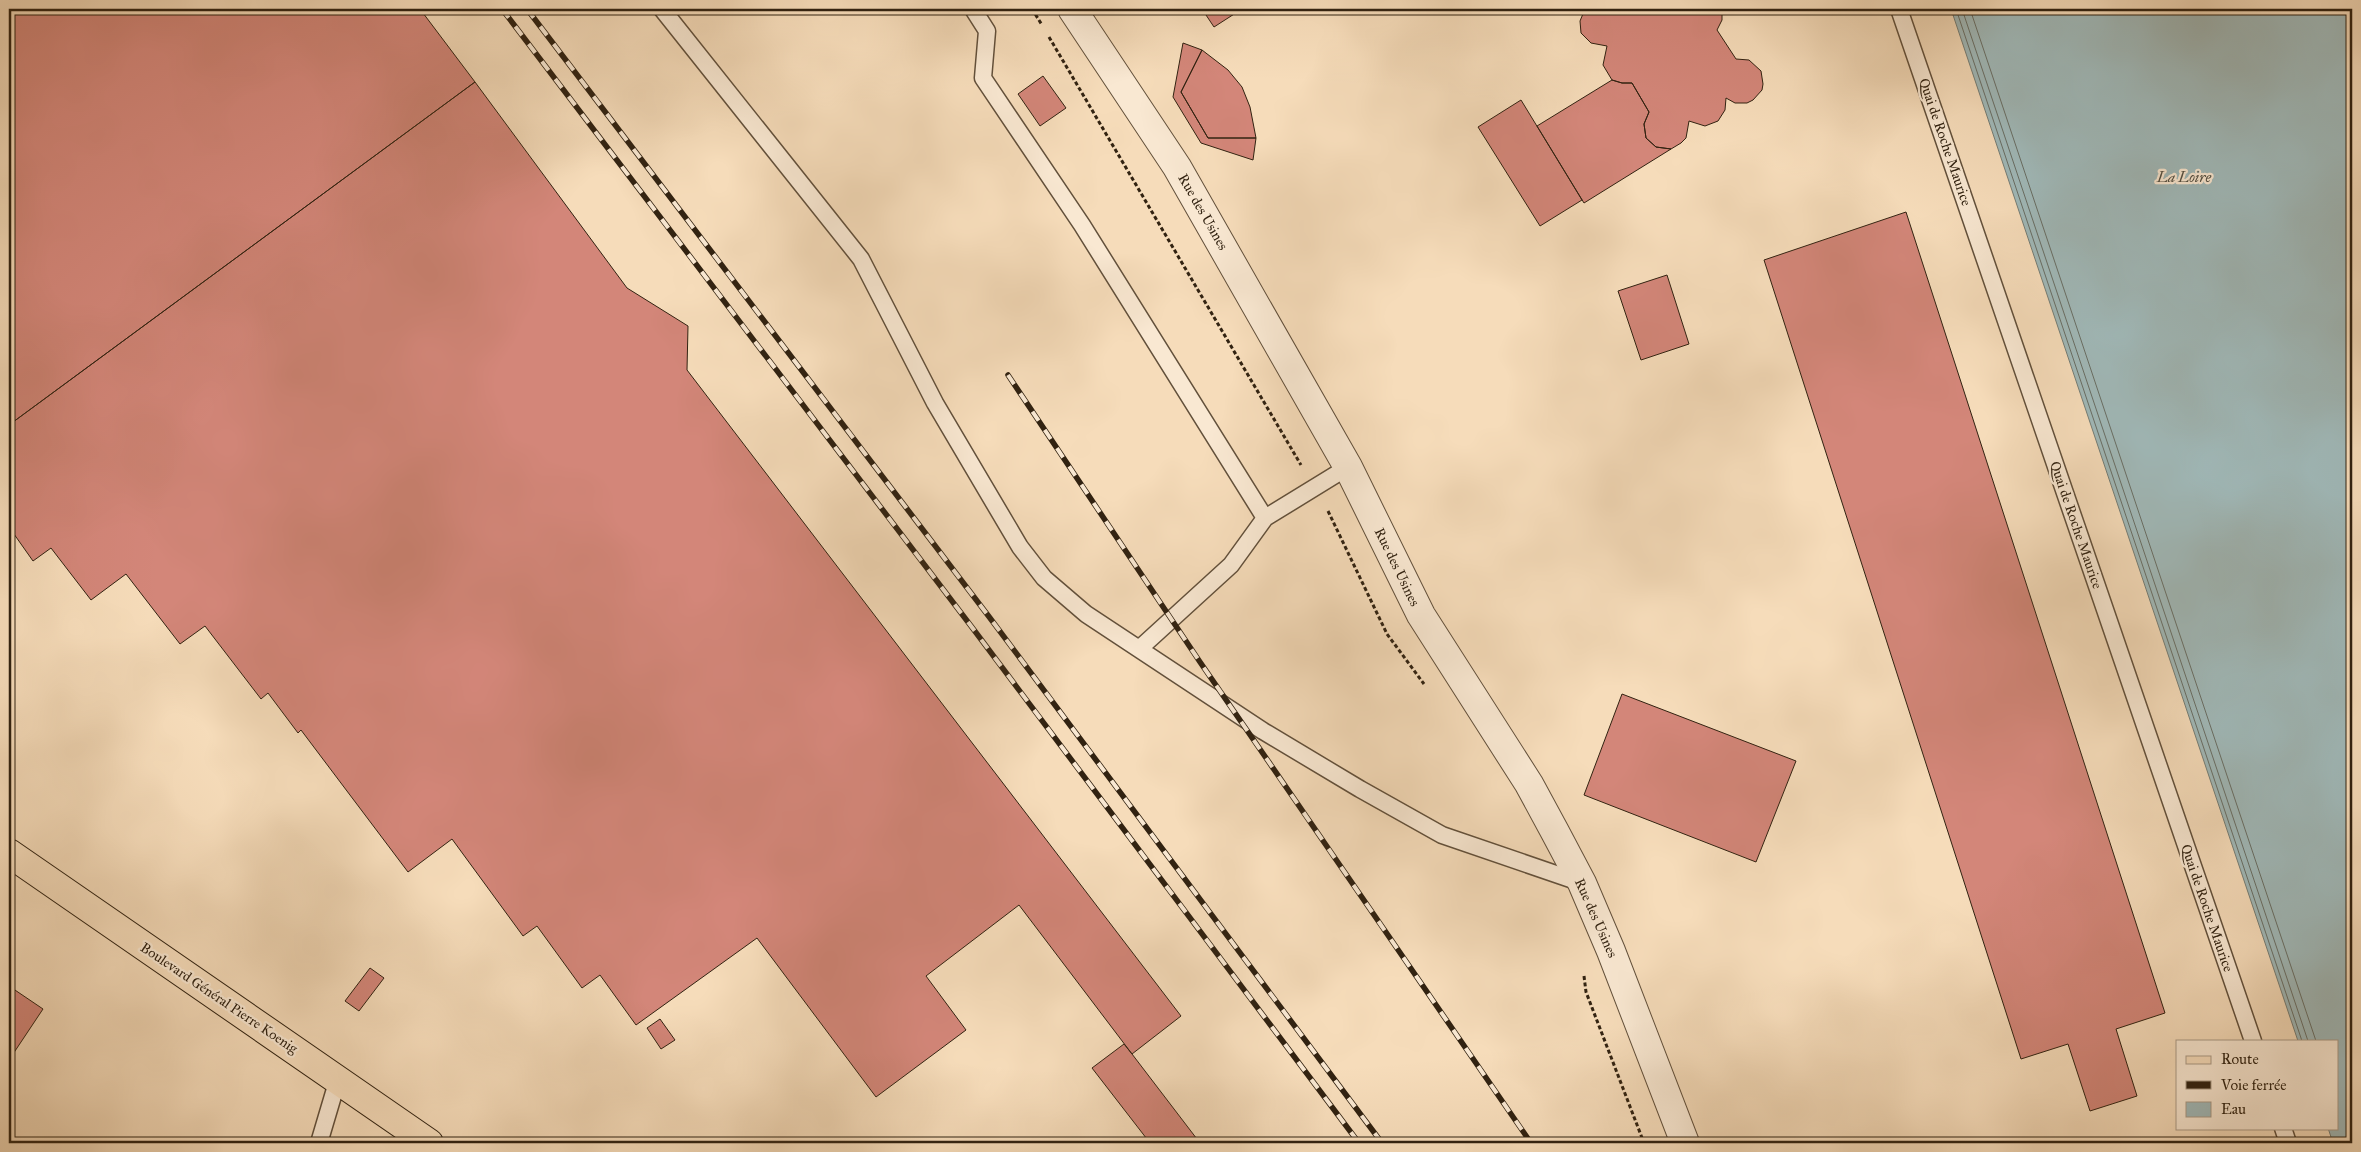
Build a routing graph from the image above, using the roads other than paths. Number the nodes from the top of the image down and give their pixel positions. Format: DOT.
graph roads {
  1 [pos="662,9"];
  2 [pos="973,9"];
  3 [pos="1072,9"];
  4 [pos="1899,9"];
  5 [pos="1348,467"];
  6 [pos="1265,518"];
  7 [pos="1140,649"];
  8 [pos="9,853"];
  9 [pos="1582,883"];
  10 [pos="2253,1040"];
  11 [pos="338,1079"];
  12 [pos="2283,1130"];
  13 [pos="319,1143"];
  14 [pos="429,1143"];
  15 [pos="1685,1143"];
  16 [pos="2288,1143"];
  1 -- 7 [label="lane"];
  2 -- 6 [label="lane"];
  3 -- 5 [label="street, Rue des Usines"];
  4 -- 10 [label="lane, Quai de Roche Maurice"];
  5 -- 6 [label="lane"];
  5 -- 9 [label="street, Rue des Usines"];
  6 -- 7 [label="lane"];
  7 -- 9 [label="lane"];
  8 -- 11 [label="main road, Boulevard Général Pierre Koenig"];
  9 -- 15 [label="street, Rue des Usines"];
  11 -- 13 [label="lane"];
  11 -- 14 [label="main road, Boulevard Général Pierre Koenig"];
  12 -- 16 [label="lane"];
}
